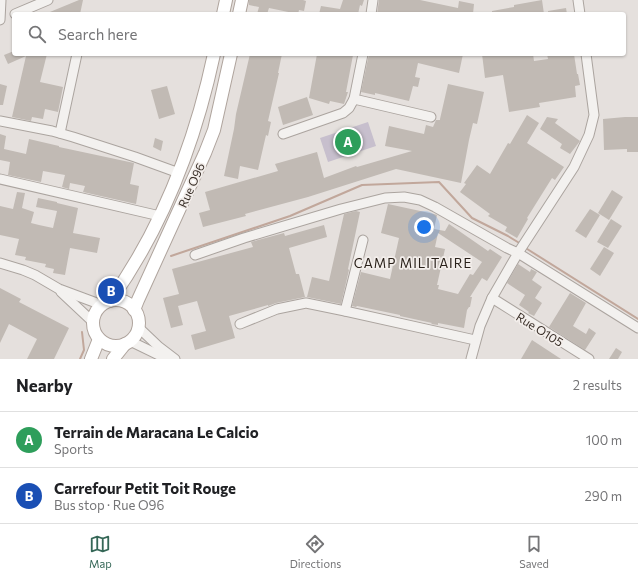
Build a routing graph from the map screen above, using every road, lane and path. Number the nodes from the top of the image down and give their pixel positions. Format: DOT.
graph roads {
  1 [pos="0,0"];
  2 [pos="48,0"];
  3 [pos="226,0"];
  4 [pos="242,0"];
  5 [pos="374,0"];
  6 [pos="578,0"];
  7 [pos="19,12"];
  8 [pos="223,12"];
  9 [pos="239,12"];
  10 [pos="371,12"];
  11 [pos="580,12"];
  12 [pos="12,15"];
  13 [pos="0,20"];
  14 [pos="77,56"];
  15 [pos="214,56"];
  16 [pos="231,56"];
  17 [pos="363,56"];
  18 [pos="586,56"];
  19 [pos="354,99"];
  20 [pos="431,117"];
  21 [pos="0,121"];
  22 [pos="60,133"];
  23 [pos="283,134"];
  24 [pos="179,174"];
  25 [pos="0,179"];
  26 [pos="160,216"];
  27 [pos="362,240"];
  28 [pos="518,253"];
  29 [pos="195,255"];
  30 [pos="0,263"];
  31 [pos="59,289"];
  32 [pos="492,298"];
  33 [pos="106,303"];
  34 [pos="134,310"];
  35 [pos="345,311"];
  36 [pos="93,322"];
  37 [pos="240,324"];
  38 [pos="138,327"];
  39 [pos="638,328"];
  40 [pos="99,338"];
  41 [pos="476,340"];
  42 [pos="127,343"];
  43 [pos="91,359"];
  44 [pos="113,359"];
  45 [pos="168,359"];
  46 [pos="175,359"];
  47 [pos="471,359"];
  48 [pos="589,359"];
  1 -- 13 [label="street"];
  2 -- 7 [label="street"];
  3 -- 8 [label="main road"];
  4 -- 9 [label="main road"];
  5 -- 10 [label="street"];
  6 -- 11 [label="street"];
  12 -- 13 [label="street"];
  14 -- 22 [label="street"];
  15 -- 24 [label="main road, Rue O96"];
  16 -- 34 [label="main road, Rue O96"];
  17 -- 19 [label="street"];
  18 -- 28 [label="street"];
  19 -- 20 [label="street"];
  19 -- 23 [label="street"];
  21 -- 22 [label="street"];
  22 -- 24 [label="street"];
  24 -- 26 [label="main road, Rue O96"];
  25 -- 26 [label="street"];
  26 -- 33 [label="main road, Rue O96"];
  27 -- 35 [label="street"];
  28 -- 29 [label="street"];
  28 -- 32 [label="street"];
  28 -- 39 [label="street"];
  30 -- 31 [label="street"];
  31 -- 33 [label="street"];
  31 -- 36 [label="street"];
  32 -- 41 [label="street"];
  32 -- 48 [label="street, Rue O105"];
  33 -- 34 [label="main road"];
  33 -- 36 [label="main road"];
  34 -- 38 [label="main road"];
  35 -- 37 [label="street"];
  35 -- 41 [label="street"];
  36 -- 40 [label="main road"];
  38 -- 42 [label="main road"];
  38 -- 46 [label="street"];
  40 -- 42 [label="main road"];
  40 -- 43 [label="main road"];
  41 -- 47 [label="street"];
  42 -- 44 [label="main road"];
  42 -- 45 [label="street"];
}
